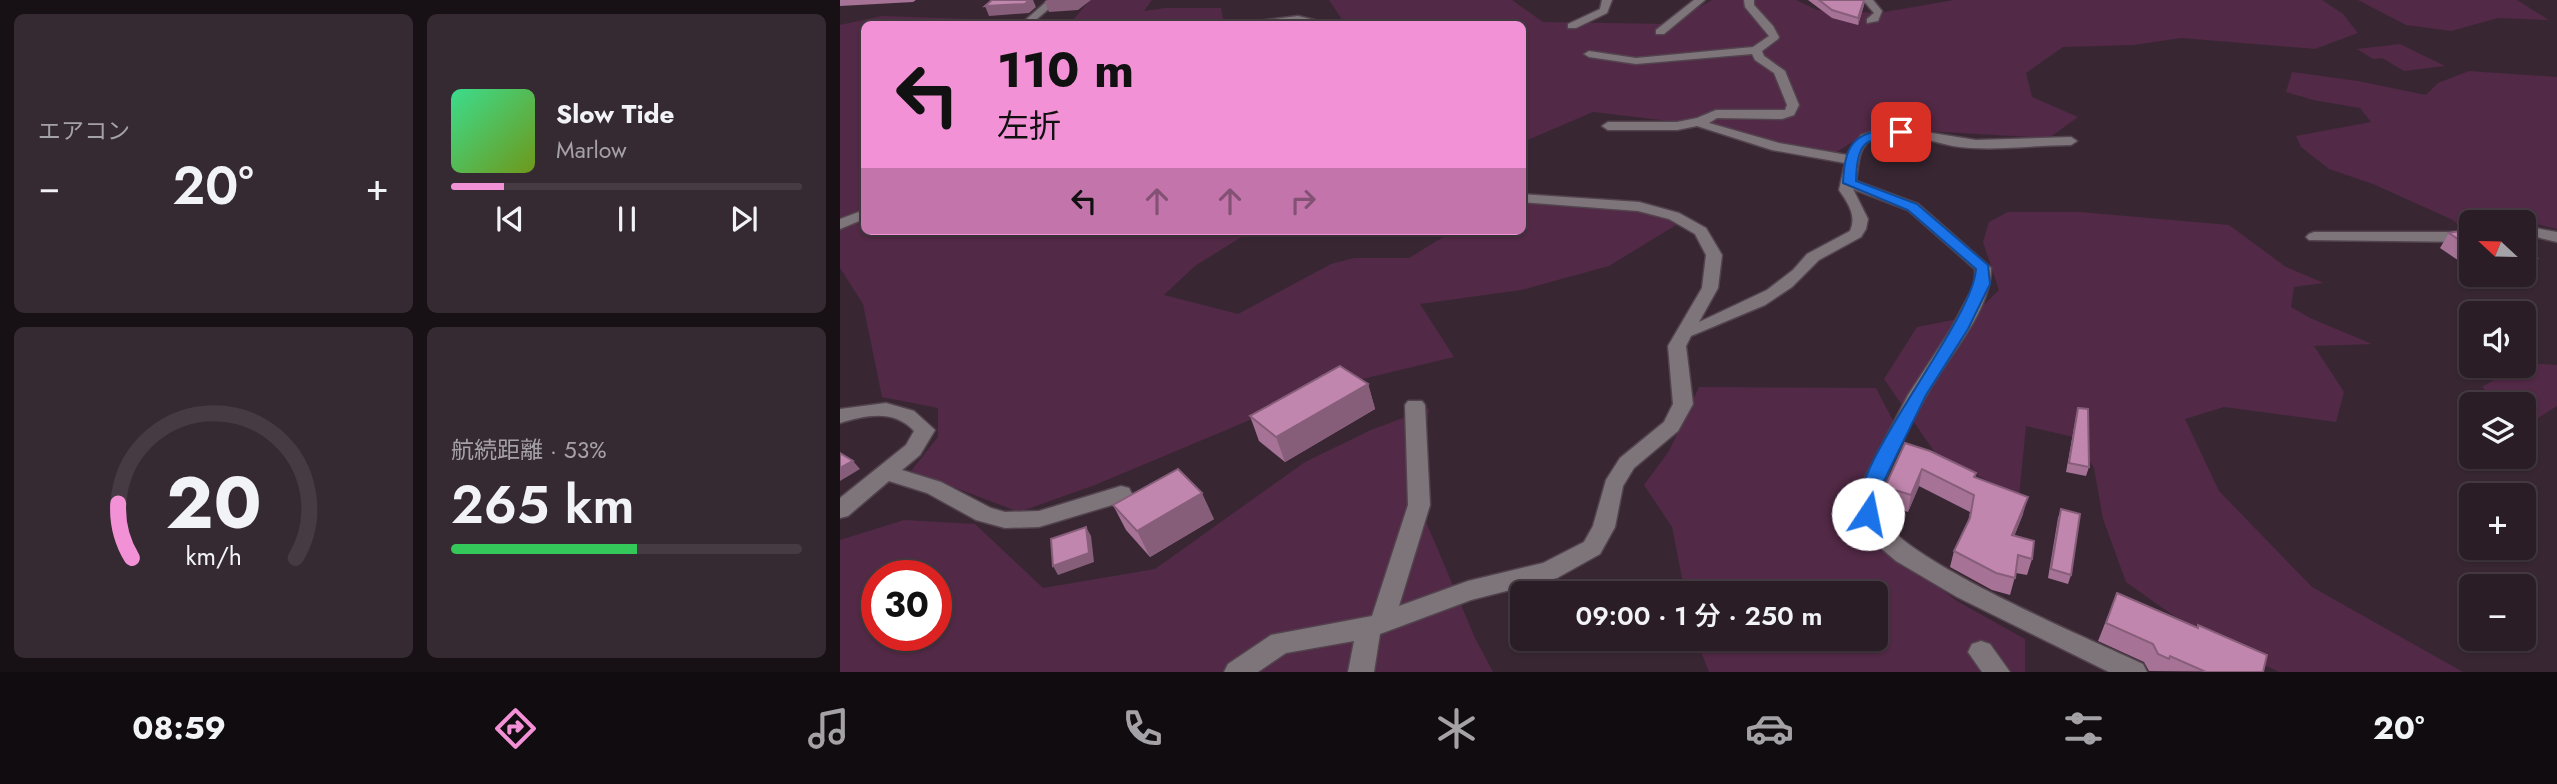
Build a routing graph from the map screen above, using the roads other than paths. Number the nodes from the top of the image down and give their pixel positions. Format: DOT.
graph roads {
  1 [pos="1069,0"];
  2 [pos="1607,0"];
  3 [pos="1698,0"];
  4 [pos="1749,0"];
  5 [pos="1868,0"];
  6 [pos="1036,2"];
  7 [pos="1049,4"];
  8 [pos="1029,21"];
  9 [pos="1282,21"];
  10 [pos="1309,21"];
  11 [pos="1870,21"];
  12 [pos="1572,26"];
  13 [pos="1660,32"];
  14 [pos="1756,50"];
  15 [pos="1589,54"];
  16 [pos="1703,121"];
  17 [pos="1608,125"];
  18 [pos="2071,141"];
  19 [pos="1850,160"];
  20 [pos="1850,183"];
  21 [pos="1526,198"];
  22 [pos="861,215"];
  23 [pos="840,225"];
  24 [pos="2536,233"];
  25 [pos="2314,237"];
  26 [pos="2459,237"];
  27 [pos="2557,237"];
  28 [pos="1684,333"];
  29 [pos="1415,405"];
  30 [pos="840,416"];
  31 [pos="886,473"];
  32 [pos="1121,494"];
  33 [pos="840,510"];
  34 [pos="1376,626"];
  35 [pos="1981,652"];
  36 [pos="1237,672"];
  37 [pos="1361,672"];
  38 [pos="1997,672"];
  39 [pos="2134,672"];
  1 -- 7 [label="street"];
  2 -- 12 [label="street"];
  3 -- 13 [label="street"];
  4 -- 14 [label="street"];
  5 -- 11 [label="street"];
  6 -- 7 [label="street"];
  7 -- 8 [label="street"];
  9 -- 10 [label="street"];
  14 -- 15 [label="street"];
  14 -- 16 [label="street"];
  16 -- 17 [label="street"];
  16 -- 19 [label="street"];
  18 -- 19 [label="street"];
  19 -- 20 [label="street"];
  20 -- 28 [label="street"];
  20 -- 39 [label="street"];
  21 -- 28 [label="street"];
  22 -- 23 [label="street"];
  24 -- 27 [label="street"];
  25 -- 26 [label="street"];
  28 -- 34 [label="street"];
  29 -- 34 [label="street"];
  30 -- 31 [label="street"];
  31 -- 32 [label="street"];
  31 -- 33 [label="street"];
  34 -- 36 [label="street"];
  34 -- 37 [label="street"];
  35 -- 38 [label="street"];
}
